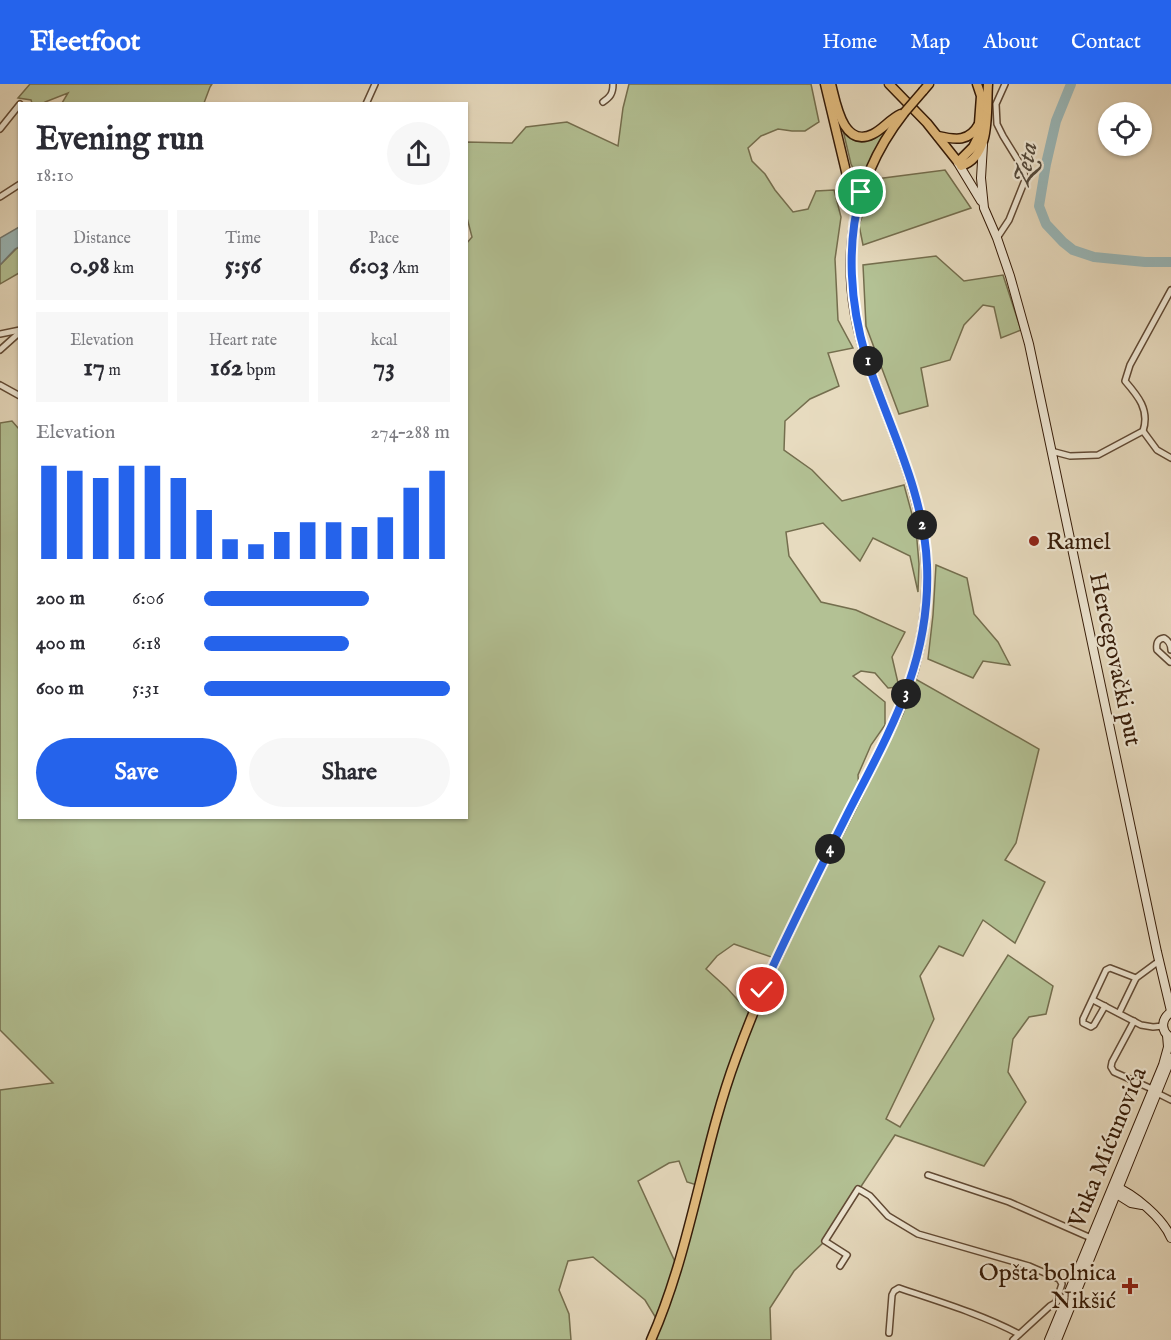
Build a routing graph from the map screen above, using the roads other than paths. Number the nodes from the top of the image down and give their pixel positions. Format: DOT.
graph roads {
  1 [pos="375,84"];
  2 [pos="613,84"];
  3 [pos="825,84"];
  4 [pos="831,84"];
  5 [pos="889,84"];
  6 [pos="977,84"];
  7 [pos="988,84"];
  8 [pos="1005,84"];
  9 [pos="926,87"];
  10 [pos="367,102"];
  11 [pos="603,102"];
  12 [pos="18,109"];
  13 [pos="904,113"];
  14 [pos="979,123"];
  15 [pos="0,129"];
  16 [pos="938,136"];
  17 [pos="983,143"];
  18 [pos="959,164"];
  19 [pos="18,185"];
  20 [pos="0,196"];
  21 [pos="984,208"];
  22 [pos="856,214"];
  23 [pos="997,238"];
  24 [pos="1171,290"];
  25 [pos="18,331"];
  26 [pos="18,333"];
  27 [pos="0,334"];
  28 [pos="0,350"];
  29 [pos="0,386"];
  30 [pos="18,395"];
  31 [pos="1143,431"];
  32 [pos="1051,451"];
  33 [pos="1171,458"];
  34 [pos="1171,652"];
  35 [pos="1171,663"];
  36 [pos="1159,961"];
  37 [pos="1136,978"];
  38 [pos="1093,1000"];
  39 [pos="1105,1006"];
  40 [pos="1171,1012"];
  41 [pos="1119,1013"];
  42 [pos="1134,1021"];
  43 [pos="1163,1026"];
  44 [pos="1169,1036"];
  45 [pos="1171,1058"];
  46 [pos="1154,1091"];
  47 [pos="1171,1100"];
  48 [pos="928,1175"];
  49 [pos="1114,1189"];
  50 [pos="1131,1203"];
  51 [pos="1111,1205"];
  52 [pos="1143,1205"];
  53 [pos="1091,1238"];
  54 [pos="1171,1238"];
  55 [pos="840,1266"];
  56 [pos="1064,1303"];
  57 [pos="889,1333"];
  58 [pos="1019,1335"];
  59 [pos="651,1340"];
  60 [pos="1013,1340"];
  61 [pos="1049,1340"];
  62 [pos="1057,1340"];
  1 -- 10 [label="street"];
  2 -- 11 [label="street"];
  3 -- 22 [label="main road"];
  4 -- 13 [label="main road"];
  5 -- 16 [label="main road"];
  6 -- 14 [label="main road"];
  7 -- 17 [label="main road"];
  8 -- 23 [label="street"];
  9 -- 13 [label="main road, bridge"];
  12 -- 15 [label="street"];
  13 -- 22 [label="main road"];
  14 -- 16 [label="main road"];
  14 -- 18 [label="main road"];
  16 -- 18 [label="main road"];
  17 -- 18 [label="main road"];
  17 -- 21 [label="main road"];
  18 -- 21 [label="main road"];
  19 -- 20 [label="street"];
  21 -- 23 [label="main road, Hercegovački put"];
  22 -- 59 [label="main road"];
  23 -- 32 [label="main road, Hercegovački put"];
  24 -- 31 [label="street"];
  25 -- 27 [label="street"];
  26 -- 28 [label="street"];
  29 -- 30 [label="street"];
  31 -- 32 [label="street"];
  31 -- 33 [label="street"];
  32 -- 36 [label="main road, Hercegovački put"];
  34 -- 35 [label="street"];
  34 -- 35 [label="street"];
  36 -- 37 [label="street"];
  36 -- 40 [label="main road, Hercegovački put"];
  37 -- 38 [label="street"];
  37 -- 41 [label="street"];
  38 -- 39 [label="street"];
  38 -- 39 [label="street"];
  39 -- 41 [label="street"];
  40 -- 43 [label="main road"];
  41 -- 42 [label="street"];
  42 -- 43 [label="street"];
  42 -- 46 [label="street"];
  43 -- 44 [label="main road"];
  44 -- 46 [label="main road, Vuka Mićunovića"];
  45 -- 46 [label="main road, Vuka Mićunovića"];
  46 -- 47 [label="street"];
  46 -- 49 [label="main road, Vuka Mićunovića"];
  48 -- 53 [label="street"];
  49 -- 50 [label="main road"];
  49 -- 51 [label="main road, Vuka Mićunovića"];
  49 -- 52 [label="main road"];
  49 -- 53 [label="main road, Vuka Mićunovića"];
  50 -- 51 [label="main road"];
  50 -- 52 [label="main road"];
  51 -- 56 [label="main road, Vuka Mićunovića"];
  52 -- 54 [label="main road"];
  53 -- 56 [label="main road, Vuka Mićunovića"];
  55 -- 56 [label="street"];
  56 -- 58 [label="street"];
  56 -- 61 [label="main road, Vuka Mićunovića"];
  56 -- 62 [label="main road, Vuka Mićunovića"];
  57 -- 58 [label="street"];
  58 -- 60 [label="street"];
}
